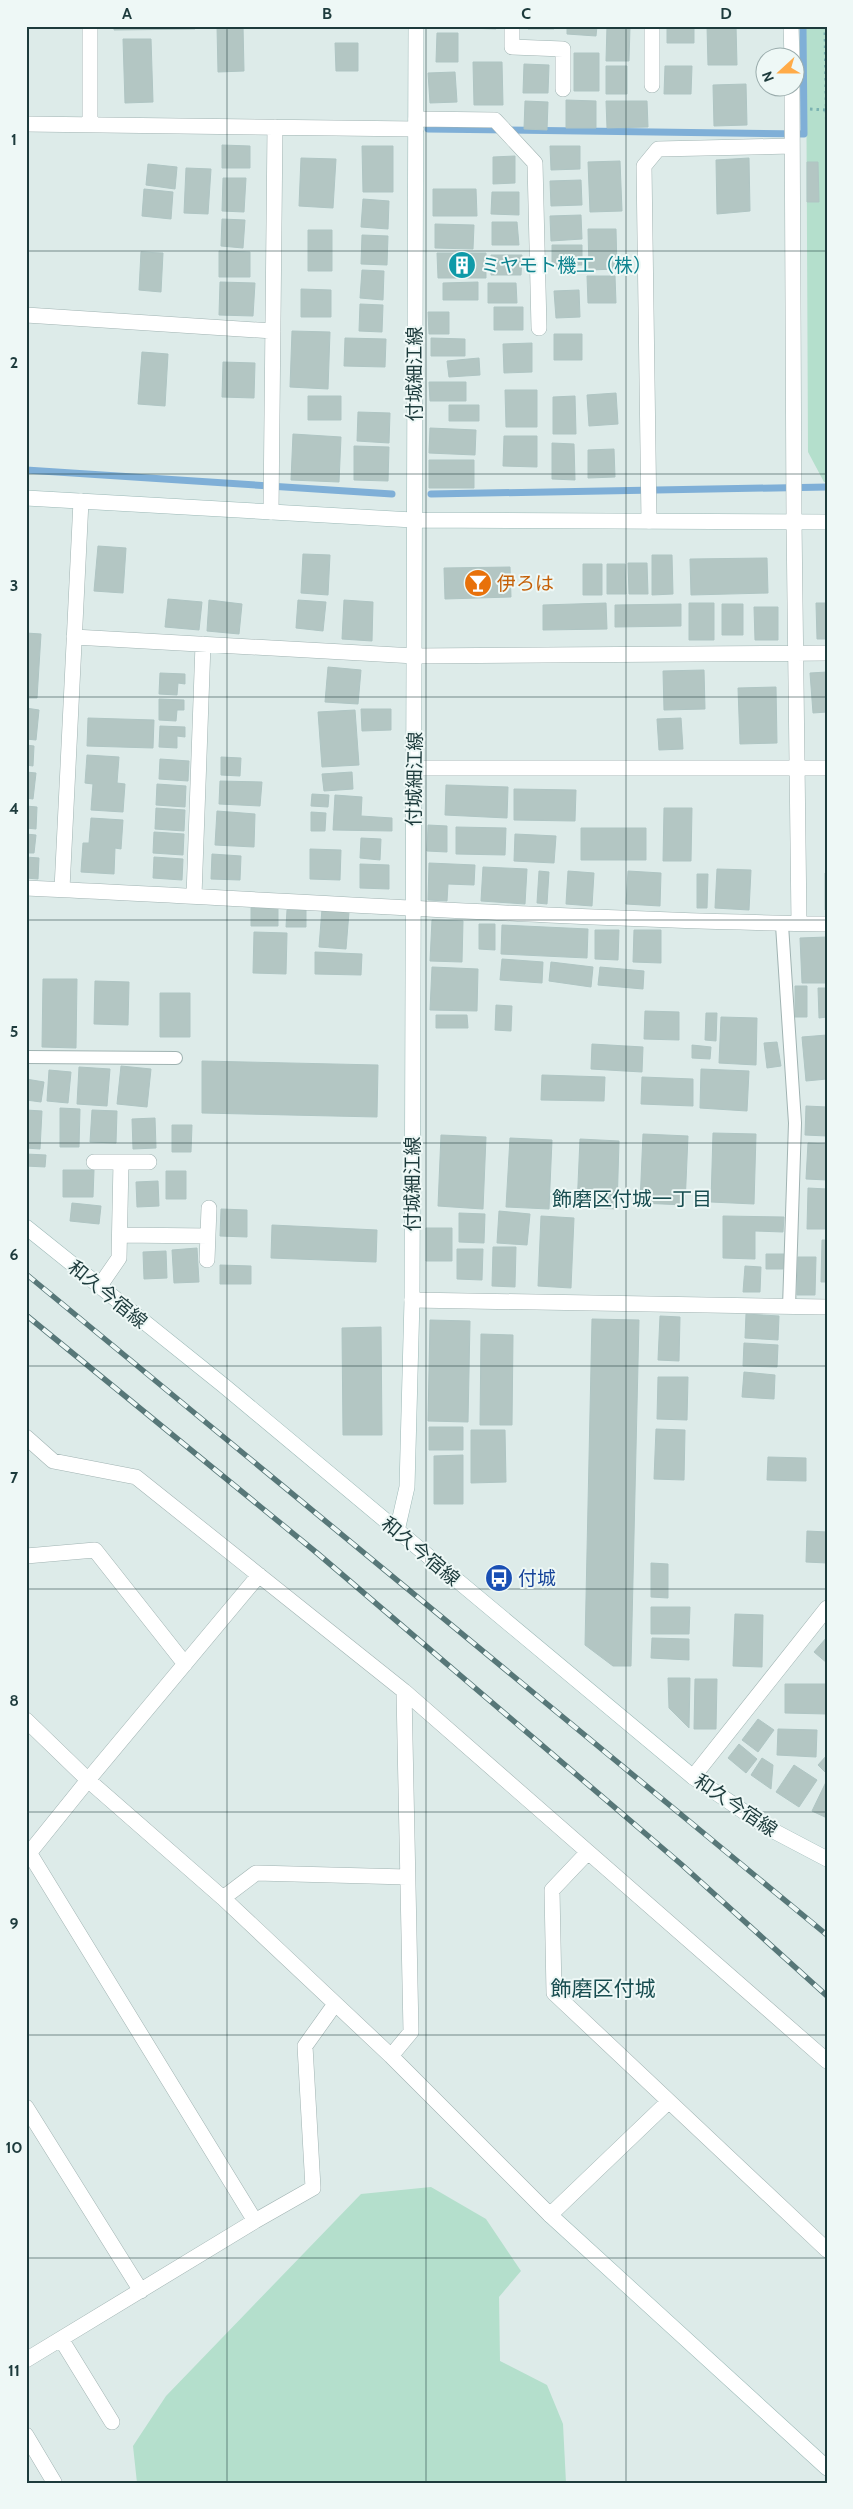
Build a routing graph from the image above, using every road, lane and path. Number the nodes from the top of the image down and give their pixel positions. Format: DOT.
graph roads {
  1 [pos="90,26"];
  2 [pos="416,26"];
  3 [pos="512,26"];
  4 [pos="652,26"];
  5 [pos="791,26"];
  6 [pos="825,26"];
  7 [pos="792,48"];
  8 [pos="652,85"];
  9 [pos="563,89"];
  10 [pos="792,98"];
  11 [pos="827,110"];
  12 [pos="26,124"];
  13 [pos="416,124"];
  14 [pos="90,125"];
  15 [pos="275,127"];
  16 [pos="792,146"];
  17 [pos="827,157"];
  18 [pos="26,315"];
  19 [pos="539,328"];
  20 [pos="273,331"];
  21 [pos="26,498"];
  22 [pos="80,501"];
  23 [pos="271,512"];
  24 [pos="413,520"];
  25 [pos="649,521"];
  26 [pos="794,522"];
  27 [pos="827,522"];
  28 [pos="74,636"];
  29 [pos="203,644"];
  30 [pos="796,653"];
  31 [pos="827,653"];
  32 [pos="415,656"];
  33 [pos="414,768"];
  34 [pos="797,768"];
  35 [pos="827,768"];
  36 [pos="26,888"];
  37 [pos="62,889"];
  38 [pos="194,896"];
  39 [pos="412,909"];
  40 [pos="799,923"];
  41 [pos="827,924"];
  42 [pos="782,925"];
  43 [pos="26,1057"];
  44 [pos="176,1058"];
  45 [pos="94,1162"];
  46 [pos="121,1162"];
  47 [pos="149,1162"];
  48 [pos="210,1208"];
  49 [pos="26,1227"];
  50 [pos="121,1235"];
  51 [pos="208,1236"];
  52 [pos="207,1260"];
  53 [pos="99,1287"];
  54 [pos="412,1300"];
  55 [pos="789,1307"];
  56 [pos="827,1307"];
  57 [pos="26,1437"];
  58 [pos="397,1531"];
  59 [pos="26,1556"];
  60 [pos="259,1575"];
  61 [pos="827,1608"];
  62 [pos="185,1664"];
  63 [pos="404,1692"];
  64 [pos="26,1720"];
  65 [pos="693,1777"];
  66 [pos="88,1780"];
  67 [pos="588,1852"];
  68 [pos="28,1856"];
  69 [pos="827,1859"];
  70 [pos="407,1877"];
  71 [pos="223,1898"];
  72 [pos="335,2004"];
  73 [pos="391,2056"];
  74 [pos="827,2061"];
  75 [pos="668,2102"];
  76 [pos="26,2106"];
  77 [pos="550,2215"];
  78 [pos="255,2221"];
  79 [pos="827,2250"];
  80 [pos="141,2291"];
  81 [pos="61,2340"];
  82 [pos="26,2360"];
  83 [pos="112,2422"];
  84 [pos="26,2435"];
  85 [pos="827,2468"];
  86 [pos="54,2482"];
  1 -- 14 [label="street"];
  2 -- 13 [label="street, 付城細江線"];
  3 -- 9 [label="street"];
  4 -- 8 [label="street"];
  5 -- 7 [label="street"];
  6 -- 11 [label="path"];
  10 -- 16 [label="street"];
  11 -- 17 [label="path"];
  12 -- 14 [label="street"];
  13 -- 15 [label="street"];
  13 -- 19 [label="street"];
  13 -- 24 [label="street, 付城細江線"];
  14 -- 15 [label="street"];
  15 -- 20 [label="street"];
  16 -- 25 [label="street"];
  16 -- 26 [label="street"];
  18 -- 20 [label="street"];
  20 -- 23 [label="street"];
  21 -- 22 [label="street"];
  22 -- 23 [label="street"];
  22 -- 28 [label="street"];
  23 -- 24 [label="street"];
  24 -- 25 [label="street"];
  24 -- 32 [label="street, 付城細江線"];
  25 -- 26 [label="street"];
  26 -- 27 [label="street"];
  26 -- 30 [label="street"];
  28 -- 29 [label="street"];
  28 -- 37 [label="street"];
  29 -- 32 [label="street"];
  29 -- 38 [label="street"];
  30 -- 31 [label="street"];
  30 -- 32 [label="street"];
  30 -- 34 [label="street"];
  32 -- 33 [label="street, 付城細江線"];
  33 -- 34 [label="street"];
  33 -- 39 [label="street, 付城細江線"];
  34 -- 35 [label="street"];
  34 -- 40 [label="street"];
  36 -- 37 [label="street"];
  37 -- 38 [label="street"];
  38 -- 39 [label="street"];
  39 -- 42 [label="street"];
  39 -- 54 [label="street, 付城細江線"];
  40 -- 41 [label="street"];
  40 -- 42 [label="street"];
  42 -- 55 [label="lane"];
  43 -- 44 [label="lane"];
  45 -- 46 [label="street"];
  46 -- 47 [label="street"];
  46 -- 50 [label="street"];
  48 -- 51 [label="street"];
  49 -- 53 [label="street, 和久今宿線"];
  50 -- 51 [label="street"];
  50 -- 53 [label="street"];
  51 -- 52 [label="street"];
  53 -- 58 [label="street, 和久今宿線"];
  54 -- 55 [label="street"];
  54 -- 58 [label="street, 付城細江線"];
  55 -- 56 [label="street"];
  57 -- 60 [label="street"];
  58 -- 65 [label="street, 和久今宿線"];
  59 -- 62 [label="street"];
  60 -- 62 [label="street"];
  60 -- 63 [label="street"];
  61 -- 65 [label="street"];
  62 -- 66 [label="street"];
  63 -- 67 [label="street"];
  63 -- 70 [label="street"];
  64 -- 66 [label="street"];
  65 -- 69 [label="street, 和久今宿線"];
  66 -- 68 [label="street"];
  66 -- 71 [label="street"];
  67 -- 74 [label="street"];
  67 -- 75 [label="street"];
  68 -- 78 [label="street"];
  70 -- 71 [label="street"];
  70 -- 73 [label="street"];
  71 -- 72 [label="street"];
  72 -- 73 [label="street"];
  72 -- 78 [label="street"];
  73 -- 77 [label="street"];
  75 -- 77 [label="street"];
  75 -- 79 [label="street"];
  76 -- 80 [label="street"];
  77 -- 85 [label="street"];
  78 -- 80 [label="street"];
  80 -- 81 [label="street"];
  81 -- 82 [label="street"];
  81 -- 83 [label="street"];
  84 -- 86 [label="street"];
}
